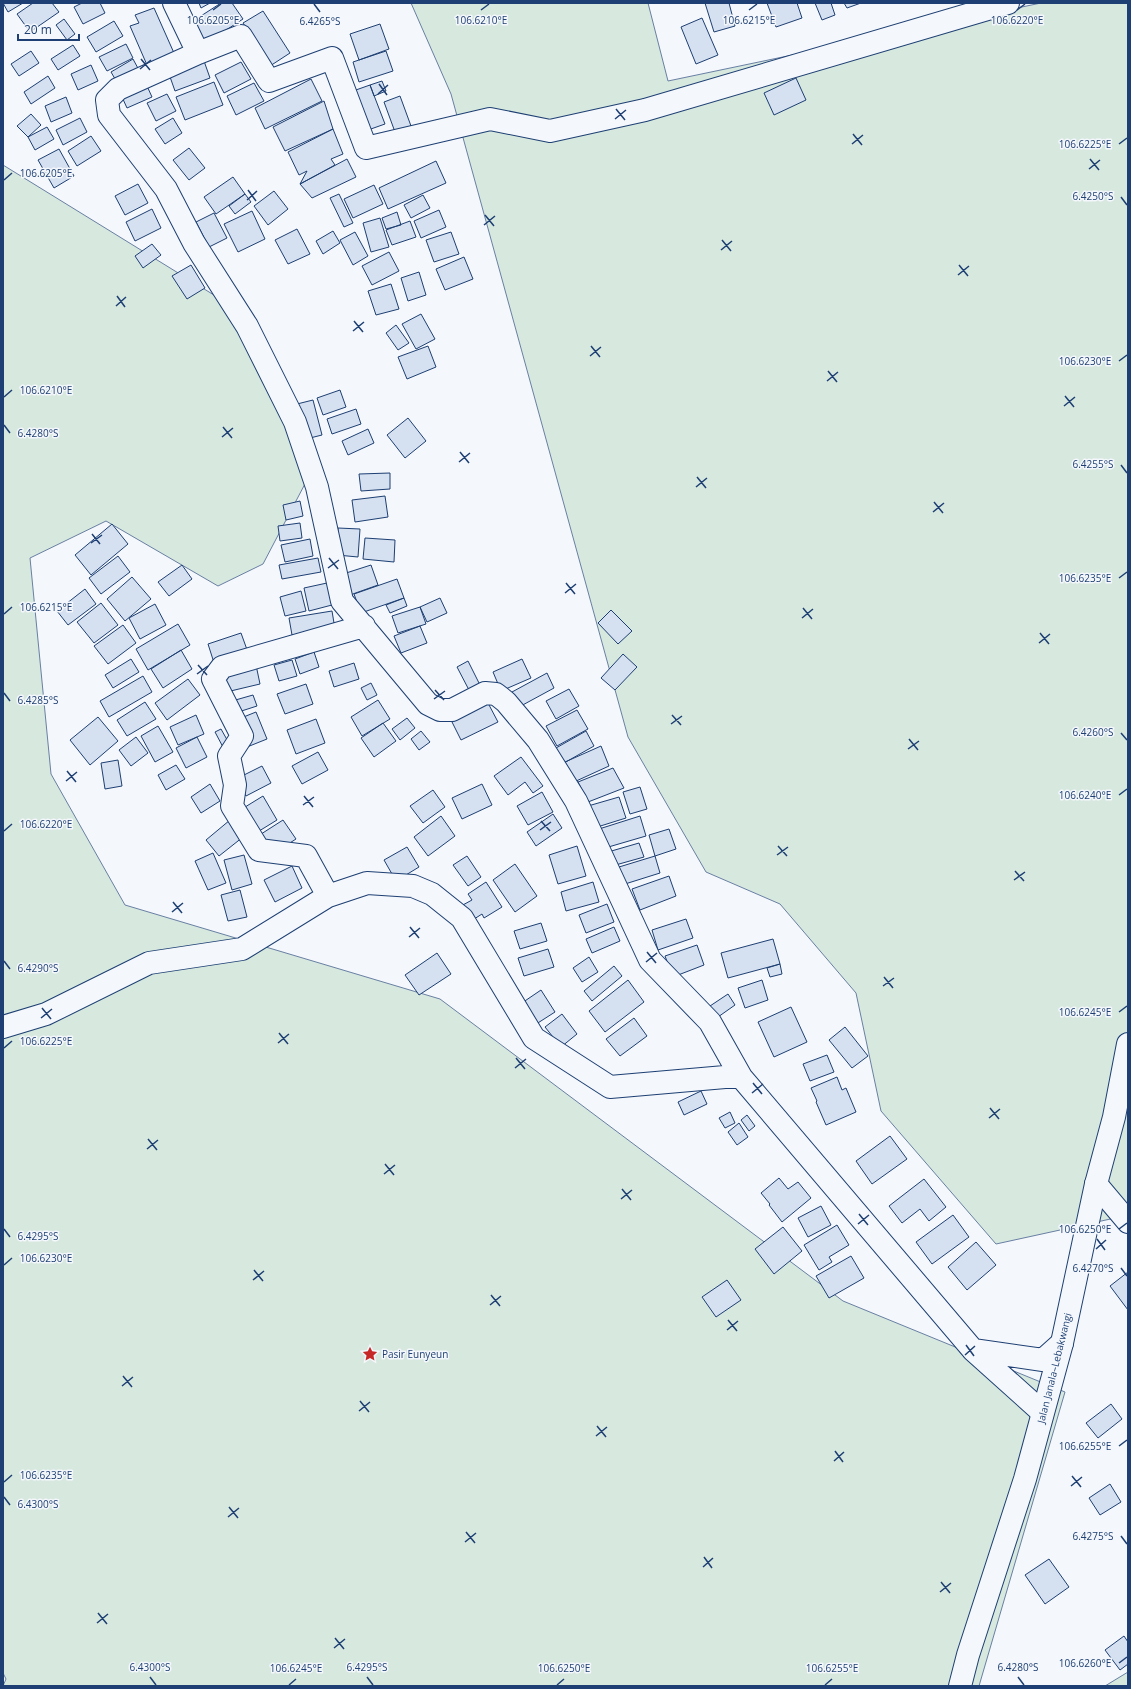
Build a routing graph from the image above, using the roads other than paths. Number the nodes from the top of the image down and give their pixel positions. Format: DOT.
graph roads {
  1 [pos="174,3"];
  2 [pos="1008,3"];
  3 [pos="198,53"];
  4 [pos="364,626"];
  5 [pos="328,896"];
  6 [pos="3,1027"];
  7 [pos="1128,1044"];
  8 [pos="741,1077"];
  9 [pos="1096,1184"];
  10 [pos="1128,1222"];
  11 [pos="1062,1343"];
  12 [pos="973,1350"];
  13 [pos="1042,1412"];
  14 [pos="960,1686"];
  1 -- 3 [label="street"];
  2 -- 3 [label="street"];
  3 -- 4 [label="street"];
  4 -- 5 [label="street"];
  4 -- 8 [label="street"];
  5 -- 6 [label="street"];
  5 -- 8 [label="street"];
  7 -- 9 [label="street, Jalan Janala–Lebakwangi"];
  8 -- 12 [label="street"];
  9 -- 10 [label="street"];
  9 -- 11 [label="street, Jalan Janala–Lebakwangi"];
  11 -- 12 [label="street"];
  11 -- 13 [label="street, Jalan Janala–Lebakwangi"];
  12 -- 13 [label="street"];
  13 -- 14 [label="street, Jalan Janala–Lebakwangi"];
}
